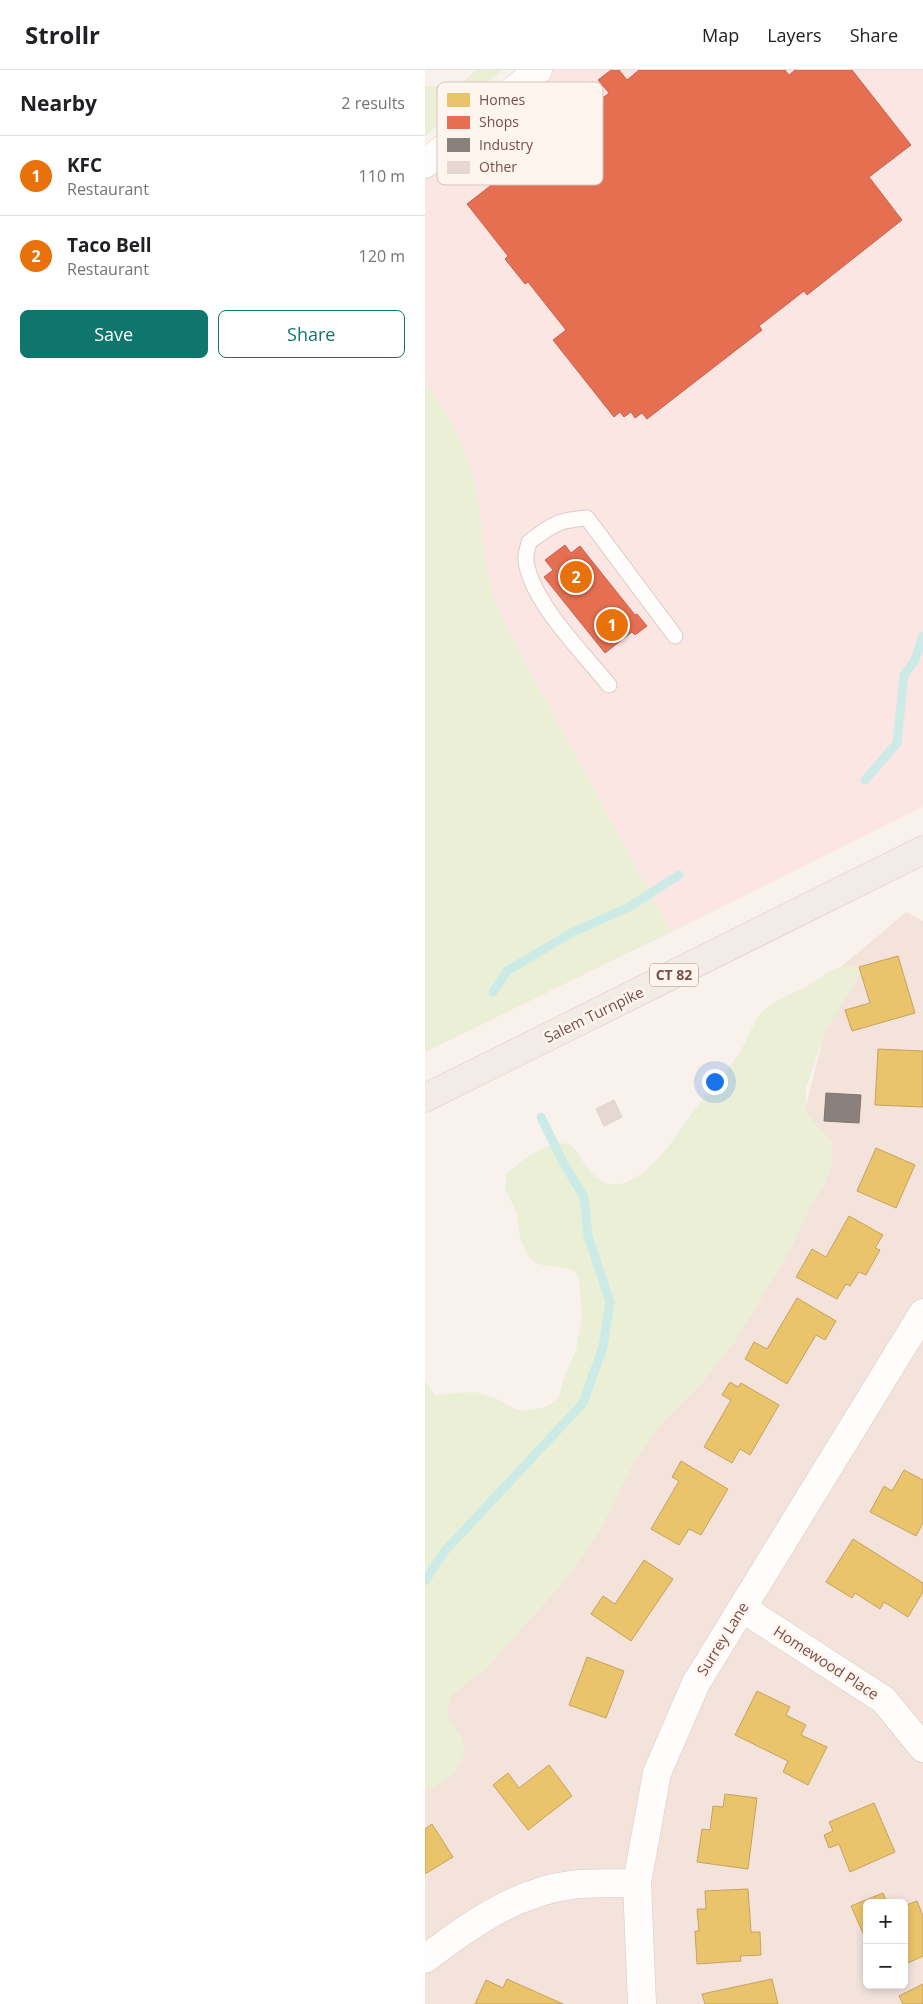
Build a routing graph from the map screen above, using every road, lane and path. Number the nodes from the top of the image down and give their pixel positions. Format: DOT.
graph roads {
  1 [pos="538,70"];
  2 [pos="524,82"];
  3 [pos="437,154"];
  4 [pos="425,164"];
  5 [pos="675,636"];
  6 [pos="609,685"];
  7 [pos="923,850"];
  8 [pos="425,1098"];
  9 [pos="923,1314"];
  10 [pos="742,1608"];
  11 [pos="923,1748"];
  12 [pos="637,1883"];
  13 [pos="425,1959"];
  14 [pos="643,2004"];
  1 -- 2 [label="street"];
  3 -- 4 [label="street"];
  5 -- 6 [label="lane"];
  7 -- 8 [label="main road, Salem Turnpike / CT 82"];
  9 -- 10 [label="street, Surrey Lane"];
  10 -- 11 [label="street, Homewood Place"];
  10 -- 12 [label="street, Surrey Lane"];
  12 -- 13 [label="street"];
  12 -- 14 [label="street, Surrey Lane"];
}
